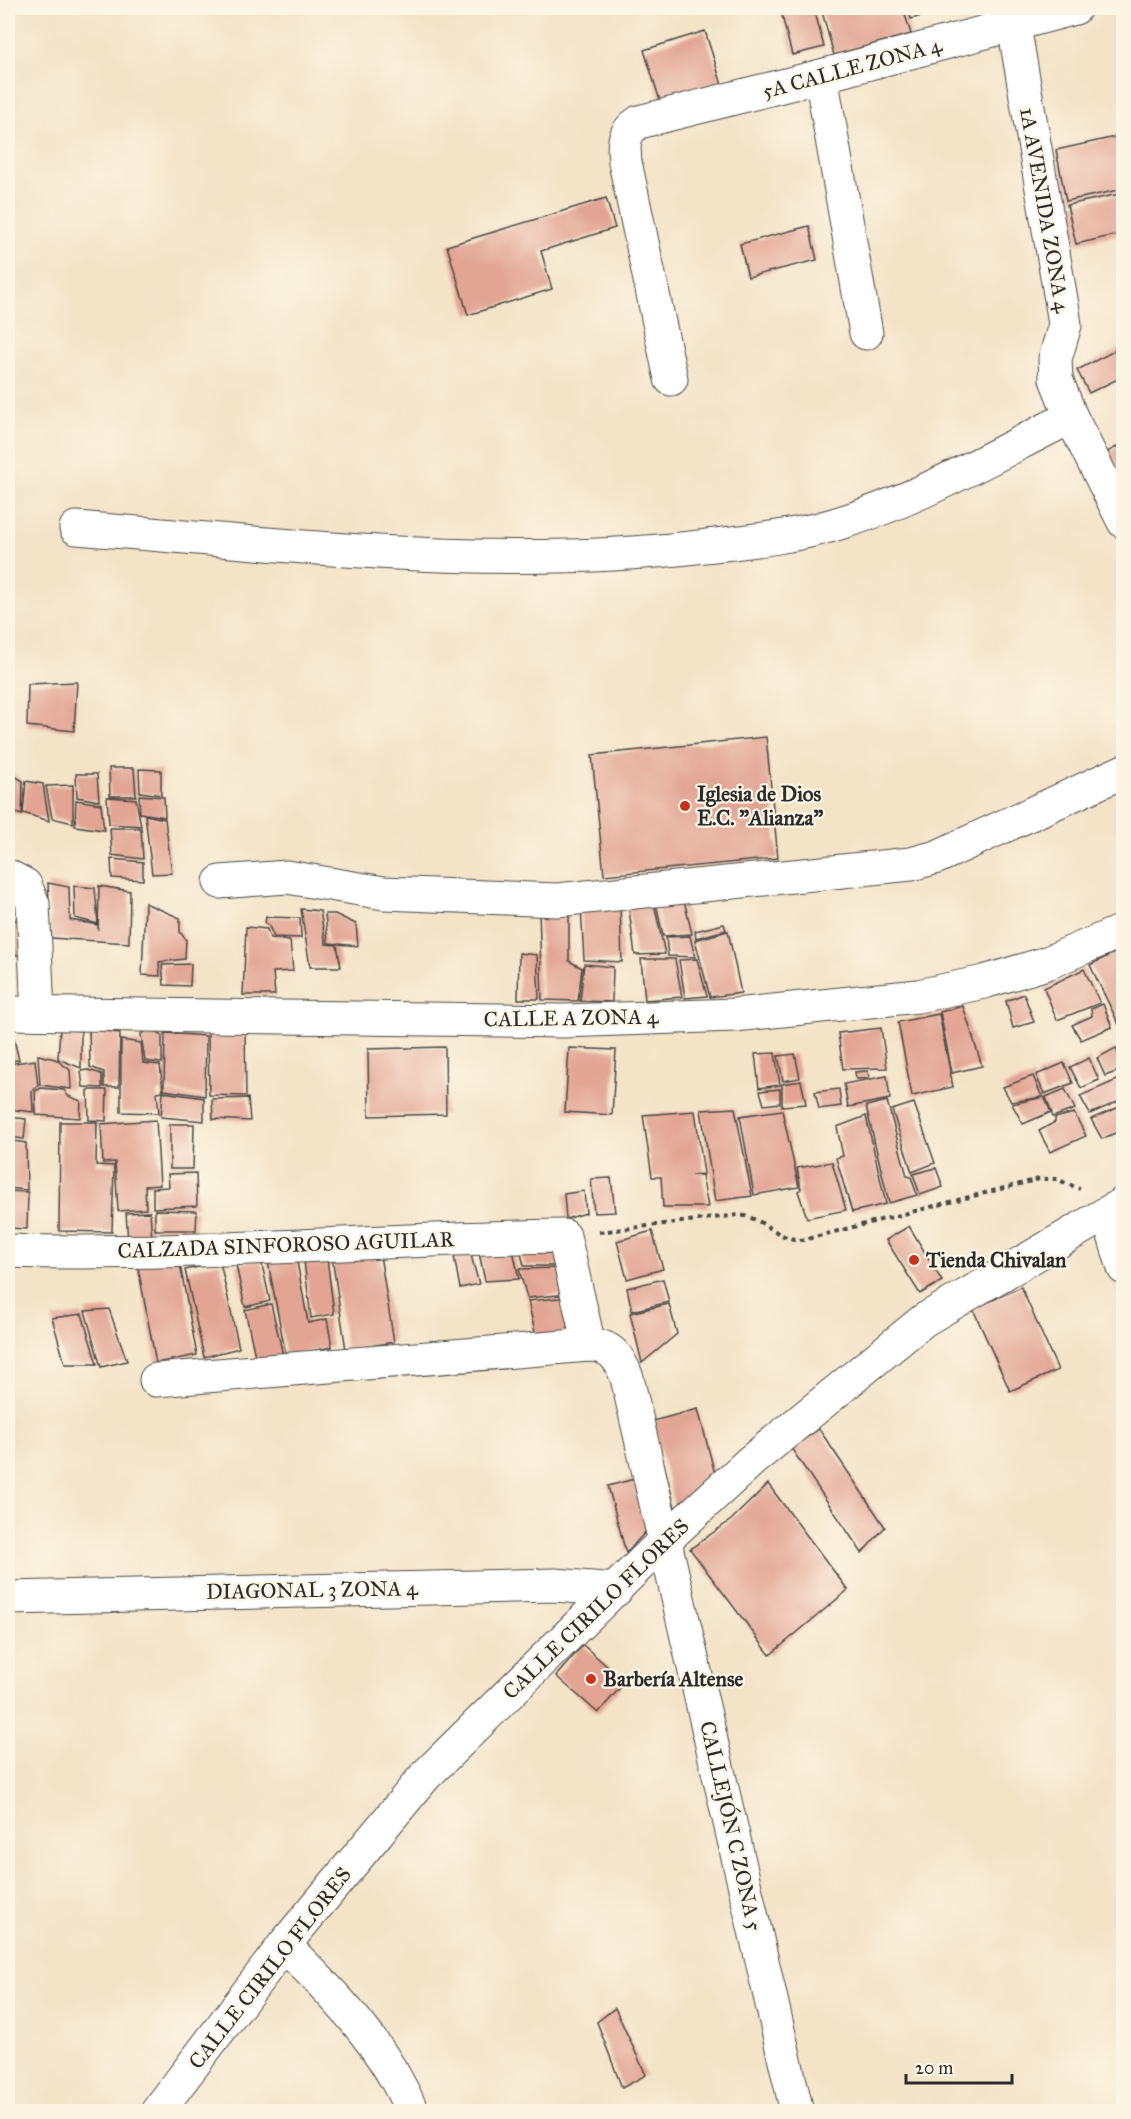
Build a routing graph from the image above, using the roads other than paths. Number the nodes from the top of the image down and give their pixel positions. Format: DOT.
graph roads {
  1 [pos="1074,8"];
  2 [pos="1010,17"];
  3 [pos="821,76"];
  4 [pos="866,333"];
  5 [pos="671,379"];
  6 [pos="1071,417"];
  7 [pos="1124,522"];
  8 [pos="76,528"];
  9 [pos="1124,771"];
  10 [pos="8,876"];
  11 [pos="220,882"];
  12 [pos="1124,930"];
  13 [pos="23,1013"];
  14 [pos="1115,1208"];
  15 [pos="564,1236"];
  16 [pos="8,1251"];
  17 [pos="1124,1268"];
  18 [pos="600,1348"];
  19 [pos="156,1380"];
  20 [pos="665,1540"];
  21 [pos="616,1590"];
  22 [pos="8,1598"];
  23 [pos="284,1945"];
  24 [pos="157,2112"];
  25 [pos="412,2112"];
  26 [pos="797,2112"];
  1 -- 2 [label="street, 5A CALLE ZONA 4"];
  2 -- 3 [label="street, 5A CALLE ZONA 4"];
  2 -- 6 [label="street, 1A AVENIDA ZONA 4"];
  3 -- 4 [label="street"];
  3 -- 5 [label="street, 5A CALLE ZONA 4"];
  6 -- 7 [label="street, 1A AVENIDA ZONA 4"];
  6 -- 8 [label="street"];
  9 -- 11 [label="street"];
  10 -- 13 [label="street"];
  12 -- 13 [label="street, CALLE A ZONA 4"];
  14 -- 17 [label="street"];
  14 -- 20 [label="street, CALLE CIRILO FLORES"];
  15 -- 16 [label="street, CALZADA SINFOROSO AGUILAR"];
  15 -- 18 [label="street, CALLEJÓN C ZONA 5"];
  18 -- 19 [label="street"];
  18 -- 20 [label="street, CALLEJÓN C ZONA 5"];
  20 -- 21 [label="street, CALLE CIRILO FLORES"];
  20 -- 26 [label="street, CALLEJÓN C ZONA 5"];
  21 -- 22 [label="street, DIAGONAL 3 ZONA 4"];
  21 -- 23 [label="street, CALLE CIRILO FLORES"];
  23 -- 24 [label="street, CALLE CIRILO FLORES"];
  23 -- 25 [label="street"];
}
